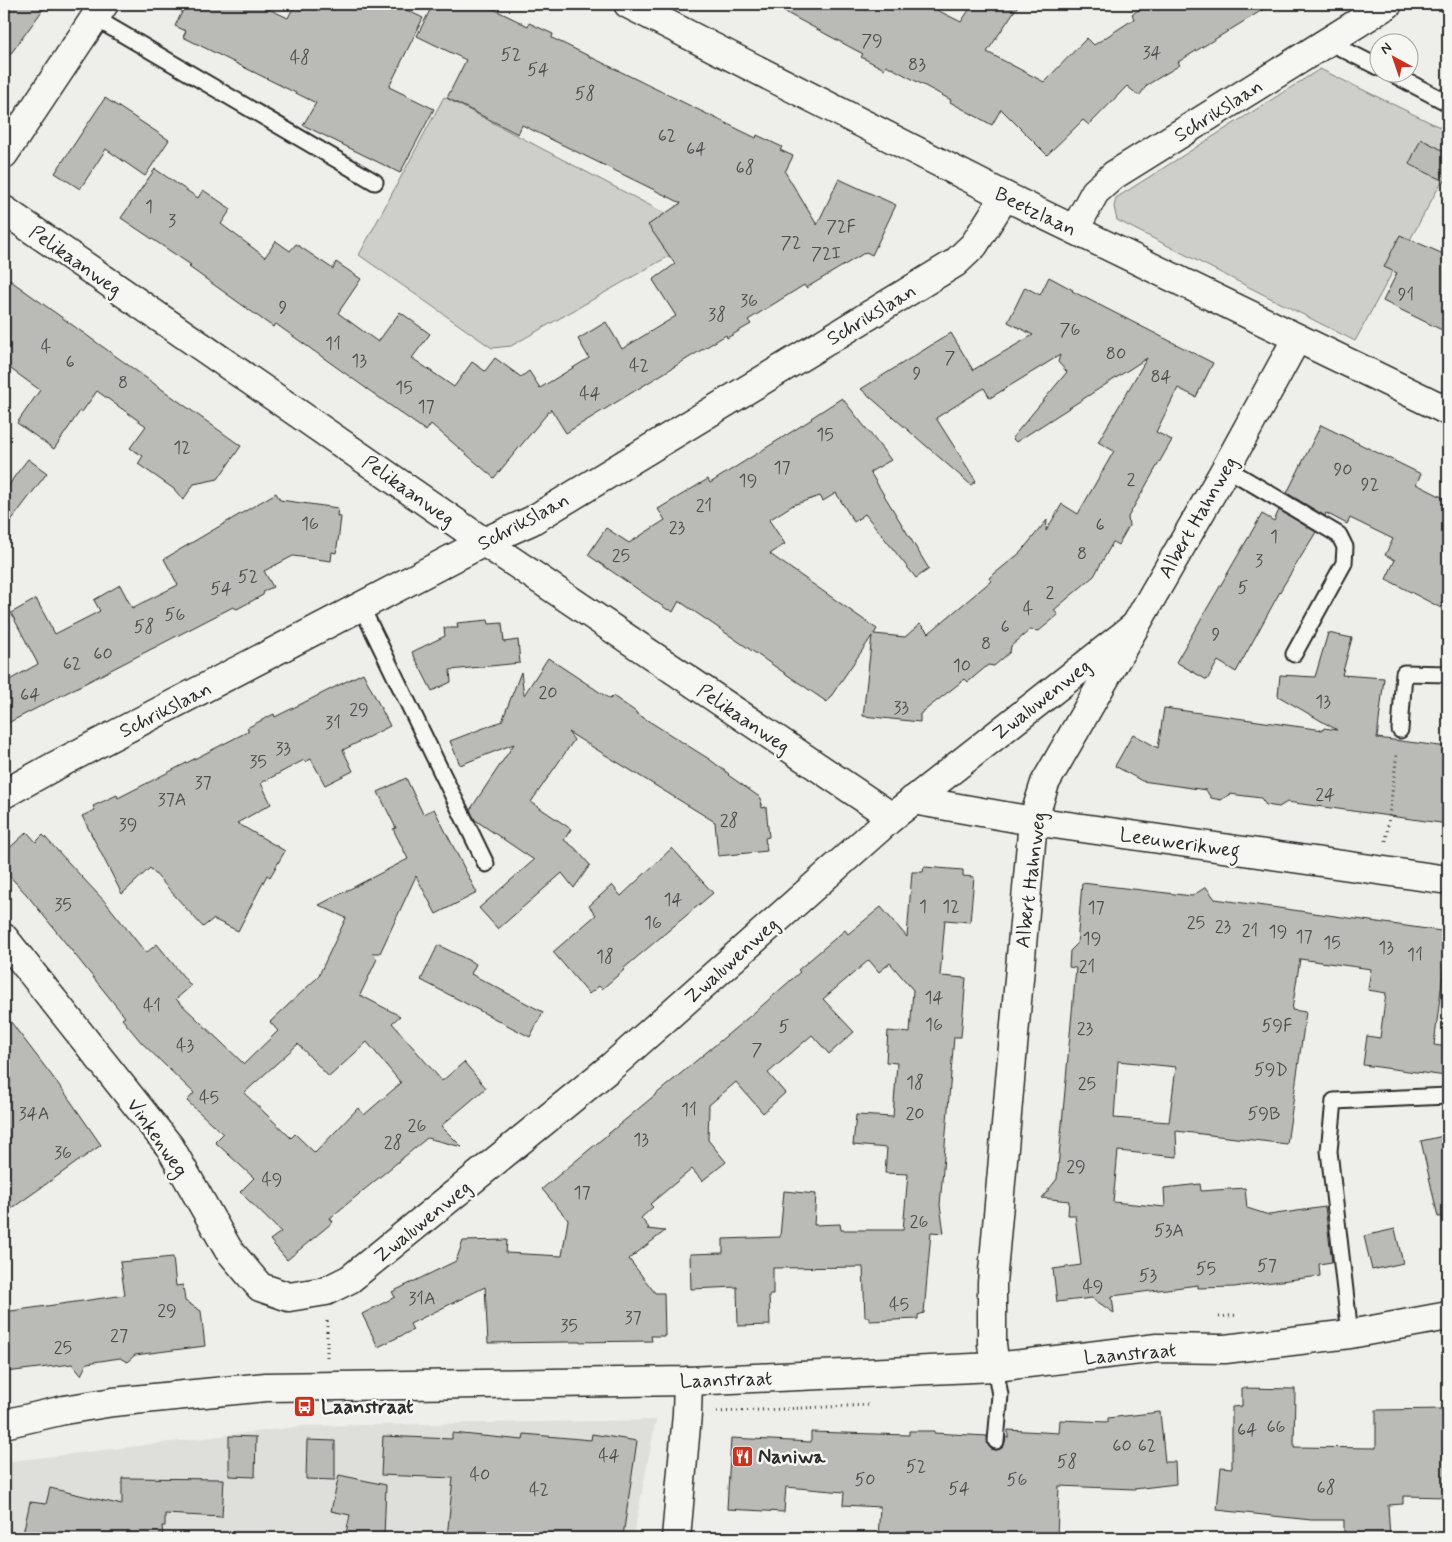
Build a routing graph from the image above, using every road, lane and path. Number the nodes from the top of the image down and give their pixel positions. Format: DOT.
graph roads {
  1 [pos="628,4"];
  2 [pos="1388,4"];
  3 [pos="99,11"];
  4 [pos="1327,41"];
  5 [pos="1370,63"];
  6 [pos="1407,82"];
  7 [pos="1448,103"];
  8 [pos="4,154"];
  9 [pos="374,182"];
  10 [pos="1005,196"];
  11 [pos="4,210"];
  12 [pos="1075,229"];
  13 [pos="1297,338"];
  14 [pos="1448,411"];
  15 [pos="1226,468"];
  16 [pos="484,542"];
  17 [pos="361,606"];
  18 [pos="1135,626"];
  19 [pos="1294,654"];
  20 [pos="1448,674"];
  21 [pos="1400,730"];
  22 [pos="4,794"];
  23 [pos="913,800"];
  24 [pos="892,817"];
  25 [pos="1033,822"];
  26 [pos="486,864"];
  27 [pos="1382,871"];
  28 [pos="1448,880"];
  29 [pos="4,938"];
  30 [pos="1448,1096"];
  31 [pos="326,1291"];
  32 [pos="1448,1316"];
  33 [pos="1350,1334"];
  34 [pos="327,1364"];
  35 [pos="995,1367"];
  36 [pos="688,1381"];
  37 [pos="4,1424"];
  38 [pos="996,1441"];
  39 [pos="676,1538"];
  1 -- 10 [label="street, Beetzlaan"];
  2 -- 4 [label="street, Schrikslaan"];
  3 -- 8 [label="street"];
  3 -- 9 [label="lane"];
  4 -- 5 [label="lane"];
  4 -- 12 [label="street, Schrikslaan"];
  6 -- 7 [label="lane"];
  10 -- 12 [label="street, Beetzlaan"];
  10 -- 16 [label="street, Schrikslaan"];
  11 -- 16 [label="street, Pelikaanweg"];
  12 -- 13 [label="street, Beetzlaan"];
  13 -- 14 [label="street, Beetzlaan"];
  13 -- 15 [label="street, Albert Hahnweg"];
  15 -- 18 [label="street, Albert Hahnweg"];
  15 -- 19 [label="lane"];
  16 -- 17 [label="street, Schrikslaan"];
  16 -- 24 [label="street, Pelikaanweg"];
  17 -- 22 [label="street, Schrikslaan"];
  17 -- 26 [label="lane"];
  18 -- 23 [label="street, Zwaluwenweg"];
  18 -- 25 [label="street, Albert Hahnweg"];
  20 -- 21 [label="lane"];
  21 -- 27 [label="path"];
  23 -- 24 [label="street, Zwaluwenweg"];
  23 -- 25 [label="street, Leeuwerikweg"];
  24 -- 31 [label="street, Zwaluwenweg"];
  25 -- 27 [label="street, Leeuwerikweg"];
  25 -- 35 [label="street, Albert Hahnweg"];
  27 -- 28 [label="street, Leeuwerikweg"];
  29 -- 31 [label="street, Vinkenweg"];
  30 -- 33 [label="lane"];
  31 -- 34 [label="path"];
  32 -- 33 [label="street, Laanstraat"];
  33 -- 35 [label="street, Laanstraat"];
  35 -- 36 [label="street, Laanstraat"];
  35 -- 38 [label="lane"];
  36 -- 37 [label="street, Laanstraat"];
  36 -- 39 [label="street"];
}
